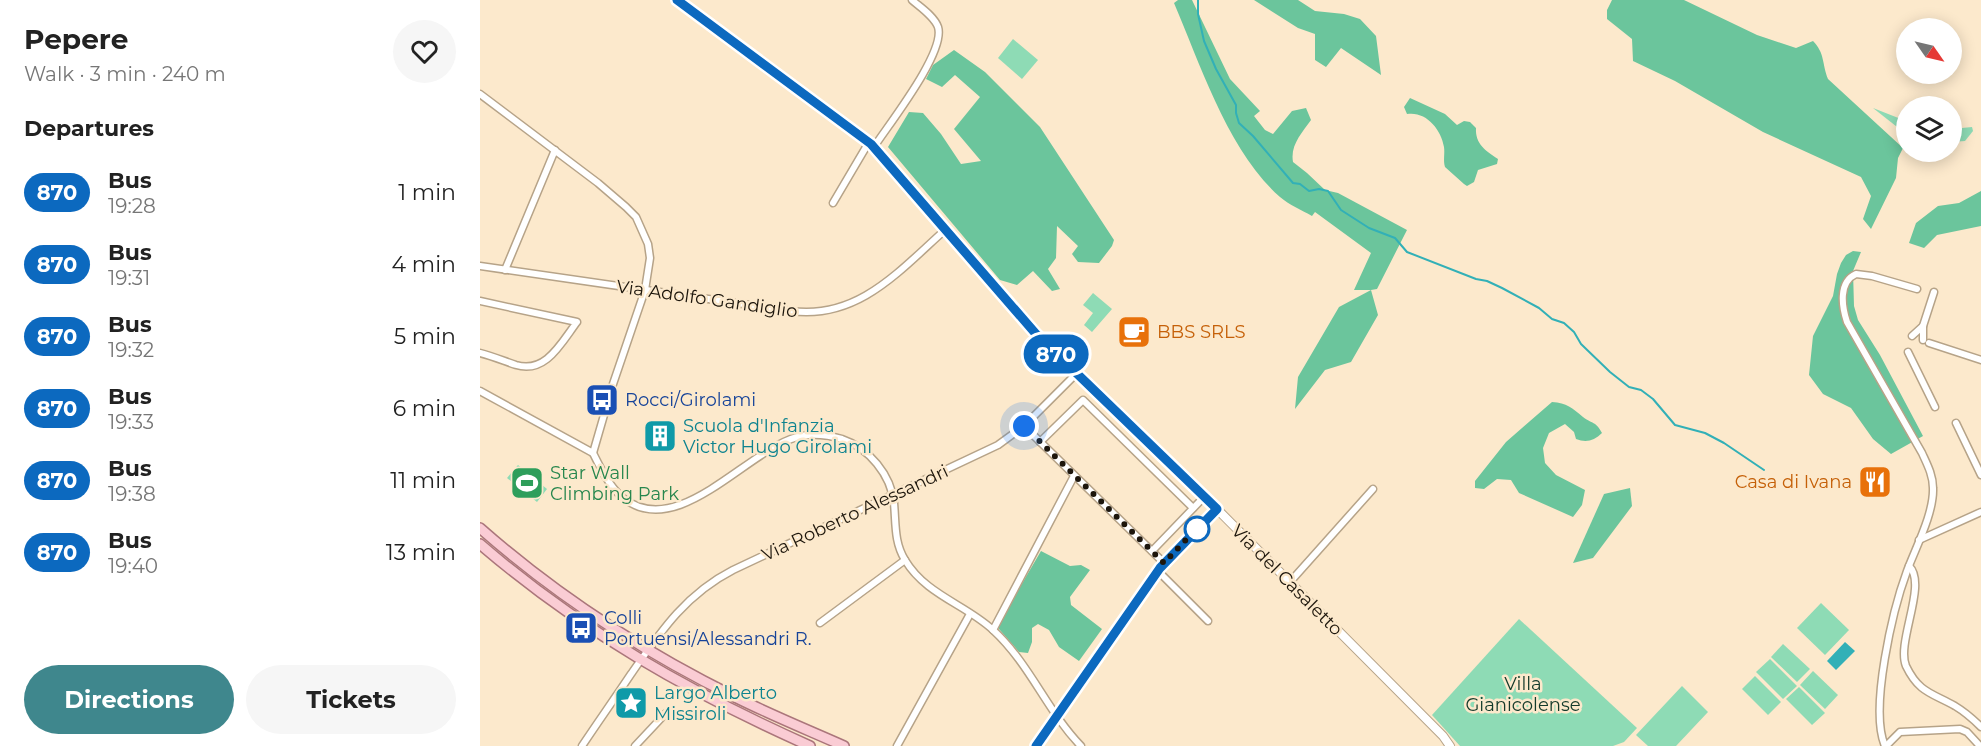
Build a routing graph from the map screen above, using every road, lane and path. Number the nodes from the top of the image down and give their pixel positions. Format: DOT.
graph roads {
  1 [pos="677,0"];
  2 [pos="912,0"];
  3 [pos="480,94"];
  4 [pos="871,144"];
  5 [pos="555,150"];
  6 [pos="833,203"];
  7 [pos="945,230"];
  8 [pos="480,266"];
  9 [pos="505,270"];
  10 [pos="1917,288"];
  11 [pos="645,290"];
  12 [pos="1934,292"];
  13 [pos="480,301"];
  14 [pos="1923,326"];
  15 [pos="1912,336"];
  16 [pos="1908,352"];
  17 [pos="480,353"];
  18 [pos="1981,360"];
  19 [pos="1077,373"];
  20 [pos="480,391"];
  21 [pos="1935,406"];
  22 [pos="1956,423"];
  23 [pos="1024,426"];
  24 [pos="1040,442"];
  25 [pos="592,453"];
  26 [pos="1981,475"];
  27 [pos="1074,476"];
  28 [pos="1373,489"];
  29 [pos="893,496"];
  30 [pos="1204,497"];
  31 [pos="1193,508"];
  32 [pos="1217,509"];
  33 [pos="1981,512"];
  34 [pos="480,528"];
  35 [pos="1919,540"];
  36 [pos="482,549"];
  37 [pos="1152,551"];
  38 [pos="905,560"];
  39 [pos="1164,563"];
  40 [pos="1909,566"];
  41 [pos="1158,571"];
  42 [pos="1290,582"];
  43 [pos="970,614"];
  44 [pos="1208,621"];
  45 [pos="820,623"];
  46 [pos="993,630"];
  47 [pos="647,649"];
  48 [pos="641,660"];
  49 [pos="666,713"];
  50 [pos="1058,715"];
  51 [pos="1981,727"];
  52 [pos="813,732"];
  53 [pos="582,746"];
  54 [pos="635,746"];
  55 [pos="807,746"];
  56 [pos="844,746"];
  57 [pos="897,746"];
  58 [pos="1036,746"];
  59 [pos="1081,746"];
  60 [pos="1450,746"];
  61 [pos="1886,746"];
  62 [pos="1980,746"];
  1 -- 4 [label="street, Via del Casaletto"];
  2 -- 4 [label="street"];
  3 -- 5 [label="street"];
  4 -- 6 [label="street"];
  4 -- 7 [label="street, Via del Casaletto"];
  5 -- 9 [label="street"];
  5 -- 11 [label="street"];
  7 -- 11 [label="street, Via Adolfo Gandiglio"];
  7 -- 19 [label="street, Via del Casaletto"];
  8 -- 9 [label="street, Via Adolfo Gandiglio"];
  9 -- 11 [label="street, Via Adolfo Gandiglio"];
  10 -- 35 [label="street"];
  11 -- 25 [label="street"];
  12 -- 14 [label="street"];
  13 -- 17 [label="street"];
  14 -- 15 [label="street"];
  14 -- 18 [label="street"];
  16 -- 21 [label="street"];
  19 -- 23 [label="street, Via Roberto Alessandri"];
  19 -- 30 [label="street, Via del Casaletto"];
  20 -- 25 [label="street"];
  22 -- 26 [label="street"];
  23 -- 24 [label="street"];
  23 -- 29 [label="street, Via Roberto Alessandri"];
  24 -- 27 [label="street"];
  24 -- 31 [label="street"];
  25 -- 29 [label="street"];
  27 -- 37 [label="street"];
  27 -- 46 [label="street"];
  28 -- 42 [label="street"];
  29 -- 38 [label="street"];
  29 -- 47 [label="street, Via Roberto Alessandri"];
  30 -- 31 [label="street"];
  30 -- 32 [label="street, Via del Casaletto"];
  31 -- 37 [label="street"];
  32 -- 39 [label="street"];
  32 -- 42 [label="street, Via del Casaletto"];
  33 -- 35 [label="street"];
  34 -- 47 [label="main road"];
  35 -- 40 [label="street"];
  36 -- 48 [label="main road"];
  37 -- 39 [label="street"];
  38 -- 43 [label="street"];
  38 -- 45 [label="street"];
  39 -- 41 [label="street"];
  40 -- 51 [label="street"];
  40 -- 61 [label="street"];
  41 -- 44 [label="street"];
  41 -- 50 [label="street"];
  42 -- 60 [label="street, Via del Casaletto"];
  43 -- 46 [label="street"];
  43 -- 57 [label="street"];
  46 -- 50 [label="street"];
  47 -- 48 [label="street, Via Roberto Alessandri"];
  47 -- 52 [label="main road"];
  48 -- 53 [label="street, Via Roberto Alessandri"];
  48 -- 55 [label="main road"];
  49 -- 54 [label="street"];
  50 -- 58 [label="street"];
  50 -- 59 [label="street"];
  52 -- 55 [label="street"];
  52 -- 56 [label="main road"];
  61 -- 62 [label="street"];
}
